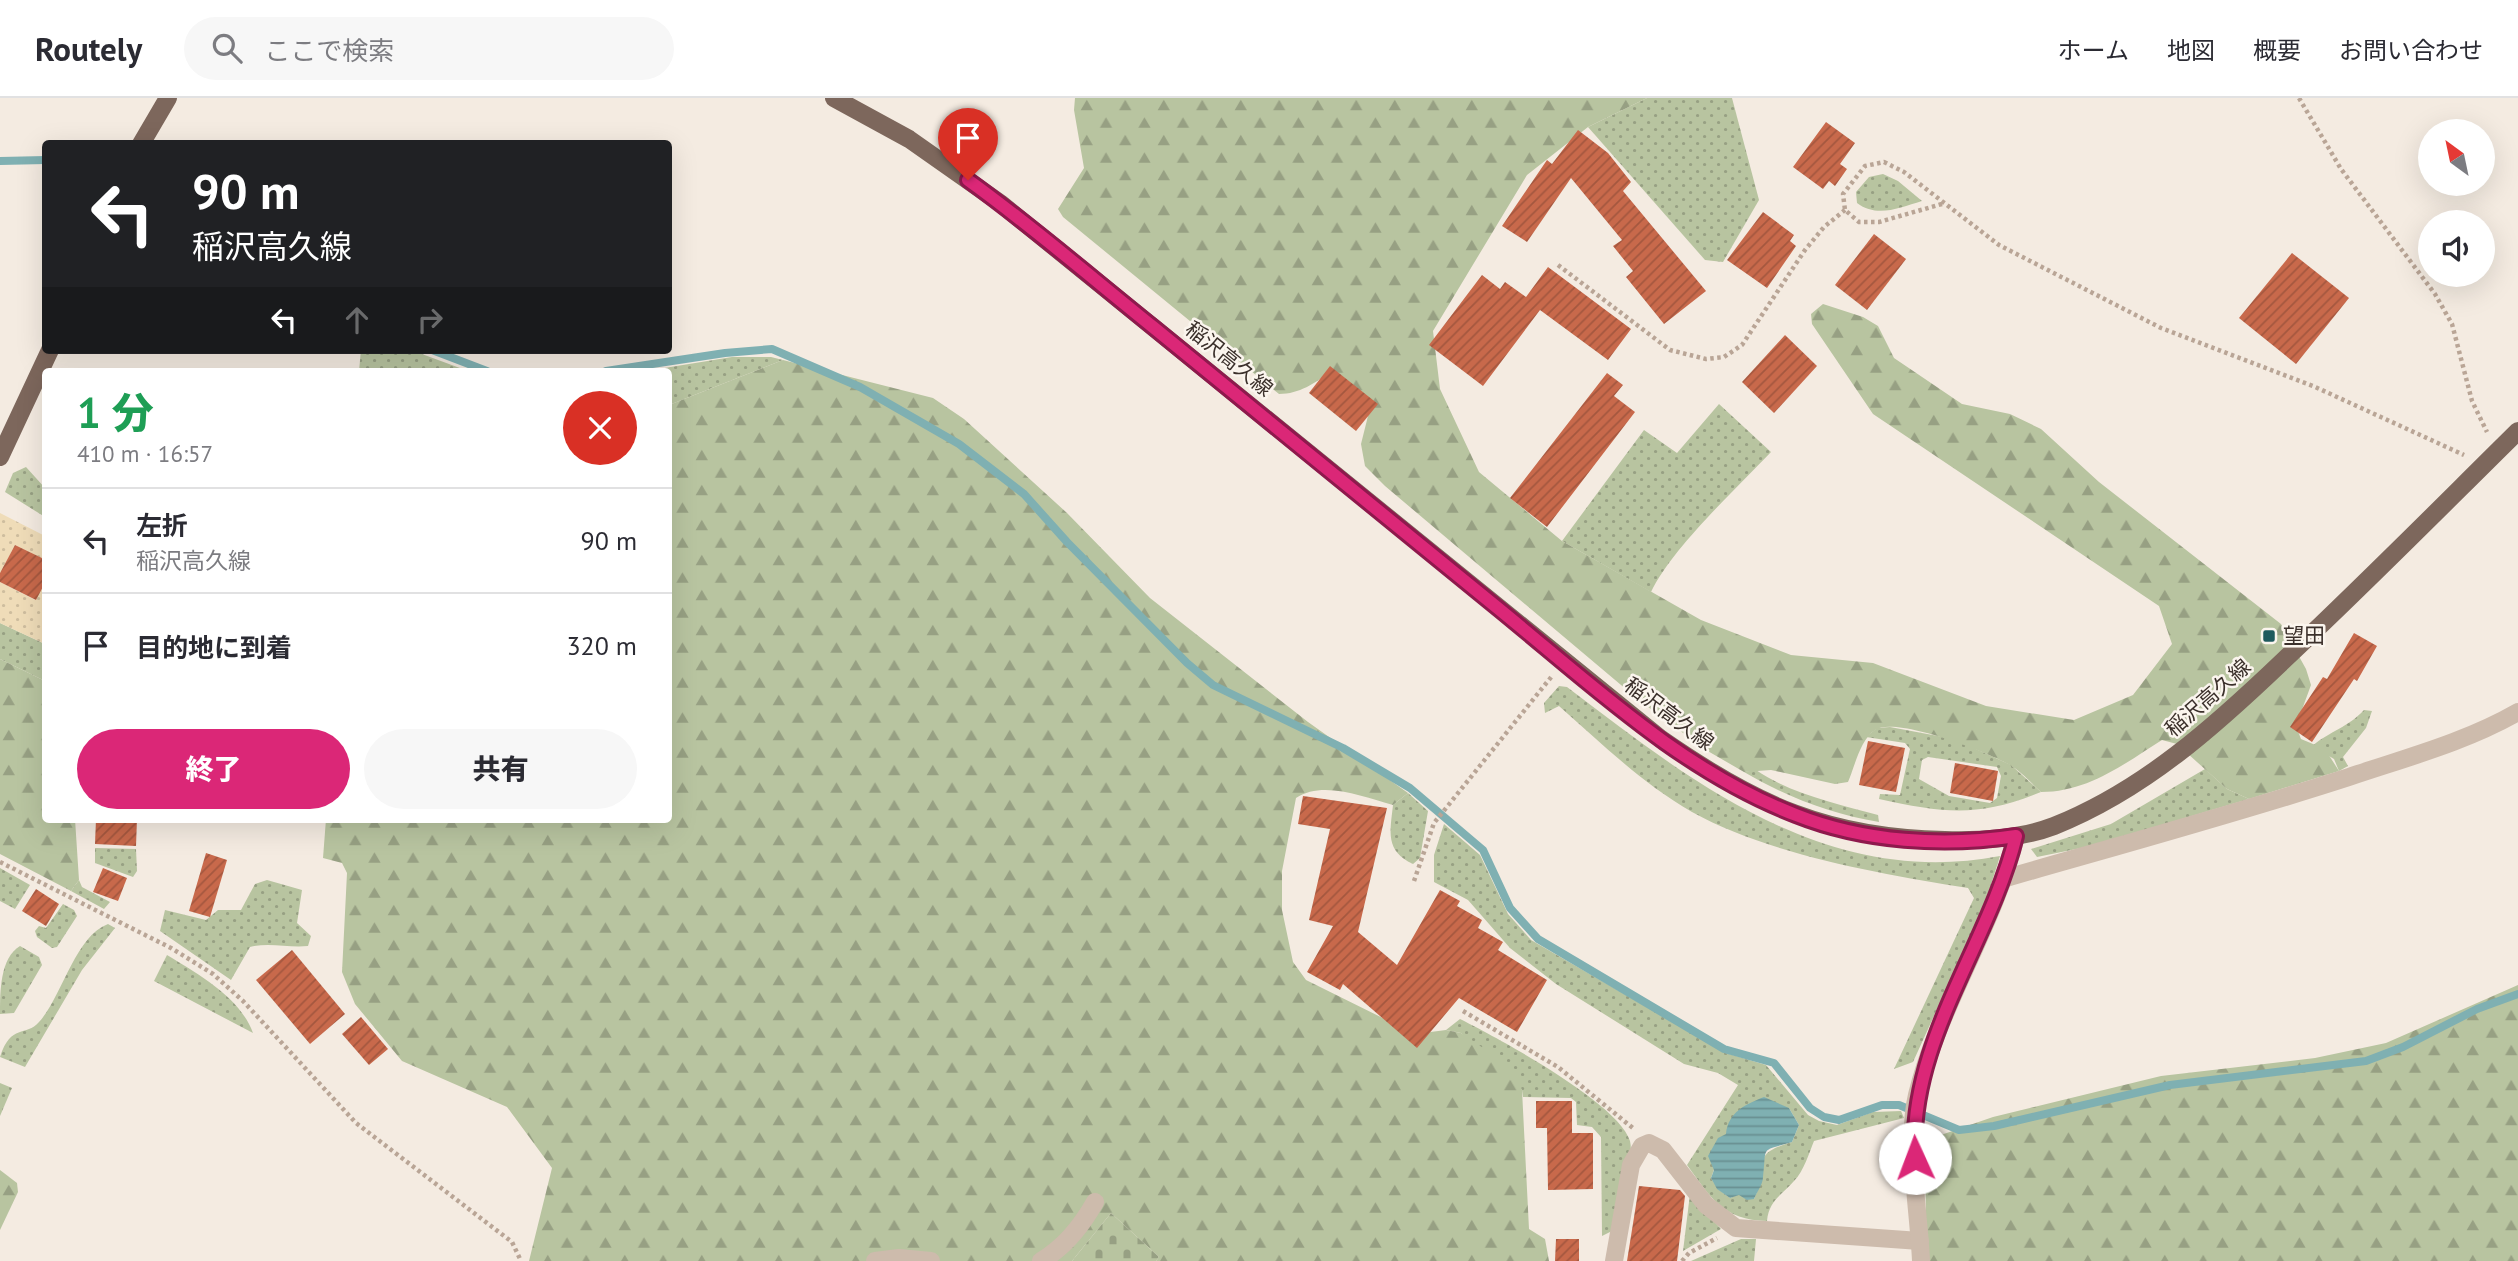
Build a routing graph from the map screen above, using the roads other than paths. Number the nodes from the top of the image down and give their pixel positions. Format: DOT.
graph roads {
  1 [pos="168,98"];
  2 [pos="834,98"];
  3 [pos="143,140"];
  4 [pos="48,354"];
  5 [pos="2518,430"];
  6 [pos="0,457"];
  7 [pos="2518,712"];
  8 [pos="2016,836"];
  9 [pos="2006,878"];
  10 [pos="1094,1202"];
  11 [pos="1920,1241"];
  12 [pos="875,1261"];
  13 [pos="930,1261"];
  14 [pos="1041,1261"];
  15 [pos="1614,1261"];
  16 [pos="1921,1261"];
  1 -- 3 [label="main road"];
  2 -- 8 [label="main road, 稲沢高久線"];
  4 -- 6 [label="main road"];
  5 -- 8 [label="main road, 稲沢高久線"];
  7 -- 9 [label="street"];
  8 -- 9 [label="street"];
  9 -- 11 [label="street"];
  10 -- 14 [label="street"];
  11 -- 15 [label="street"];
  11 -- 16 [label="street"];
  12 -- 13 [label="street"];
}
